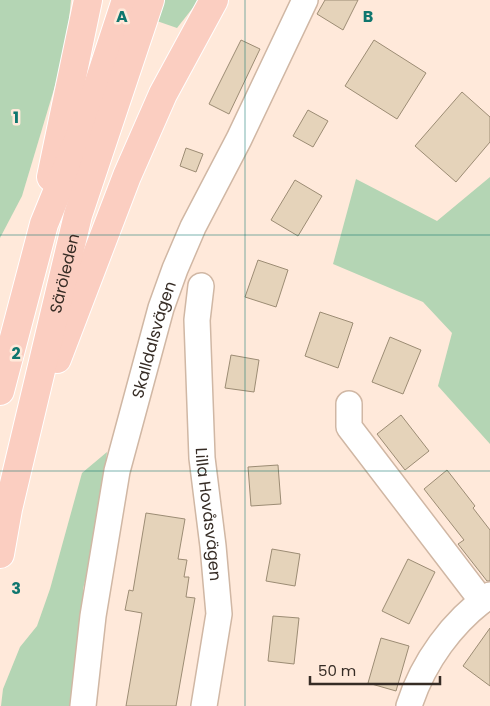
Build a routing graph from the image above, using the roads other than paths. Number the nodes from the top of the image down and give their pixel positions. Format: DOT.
graph roads {
  1 [pos="88,0"];
  2 [pos="126,0"];
  3 [pos="150,0"];
  4 [pos="214,0"];
  5 [pos="305,0"];
  6 [pos="44,224"];
  7 [pos="201,286"];
  8 [pos="162,308"];
  9 [pos="197,320"];
  10 [pos="0,391"];
  11 [pos="33,399"];
  12 [pos="349,404"];
  13 [pos="0,554"];
  14 [pos="486,598"];
  15 [pos="83,706"];
  16 [pos="204,706"];
  17 [pos="409,706"];
  1 -- 6 [label="main road"];
  2 -- 6 [label="main road, Säröleden"];
  3 -- 11 [label="main road, Säröleden"];
  4 -- 11 [label="main road"];
  5 -- 8 [label="street, Skalldalsvägen"];
  6 -- 10 [label="main road, Säröleden"];
  7 -- 9 [label="street, Lilla Hovåsvägen"];
  8 -- 9 [label="street"];
  8 -- 15 [label="street, Skalldalsvägen"];
  9 -- 16 [label="street, Lilla Hovåsvägen"];
  11 -- 13 [label="main road, Säröleden"];
  12 -- 14 [label="street"];
  14 -- 17 [label="street"];
}
